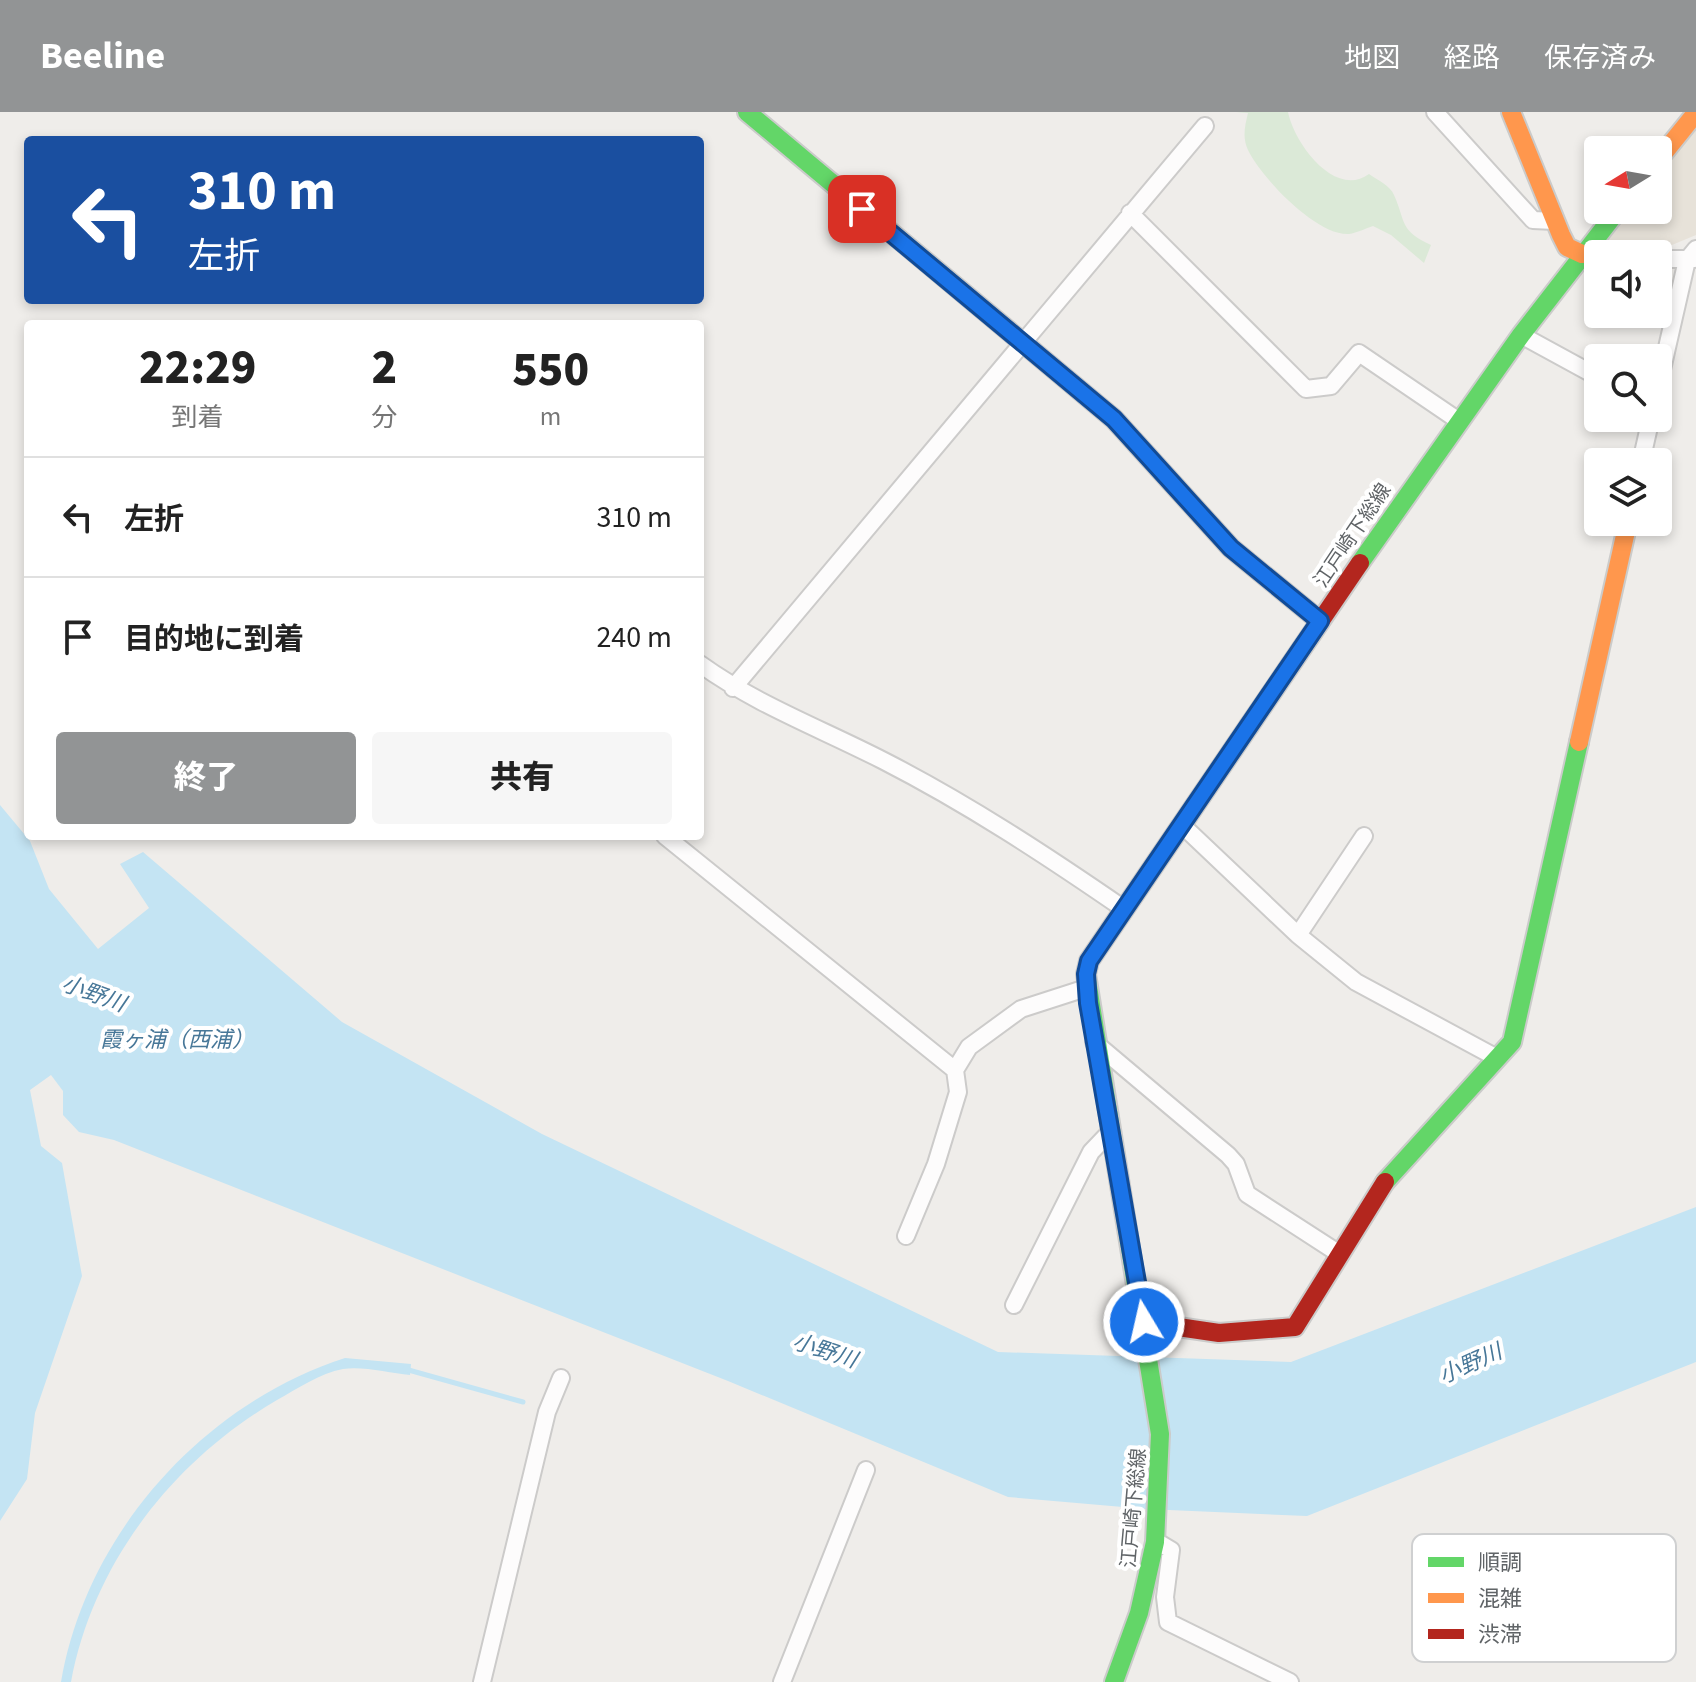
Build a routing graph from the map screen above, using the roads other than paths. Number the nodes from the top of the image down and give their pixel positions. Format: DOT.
graph roads {
  1 [pos="747,112"];
  2 [pos="1435,112"];
  3 [pos="1511,112"];
  4 [pos="1696,113"];
  5 [pos="1205,126"];
  6 [pos="1672,143"];
  7 [pos="1130,213"];
  8 [pos="1554,221"];
  9 [pos="1584,253"];
  10 [pos="1693,256"];
  11 [pos="1672,258"];
  12 [pos="1584,262"];
  13 [pos="1521,335"];
  14 [pos="1022,344"];
  15 [pos="1669,344"];
  16 [pos="1584,369"];
  17 [pos="1459,421"];
  18 [pos="1625,536"];
  19 [pos="1320,621"];
  20 [pos="704,667"];
  21 [pos="733,688"];
  22 [pos="1183,826"];
  23 [pos="1364,836"];
  24 [pos="670,840"];
  25 [pos="1124,909"];
  26 [pos="1298,935"];
  27 [pos="1086,988"];
  28 [pos="1094,1042"];
  29 [pos="1497,1058"];
  30 [pos="955,1070"];
  31 [pos="1111,1131"];
  32 [pos="906,1236"];
  33 [pos="1338,1253"];
  34 [pos="1014,1305"];
  35 [pos="1144,1328"];
  36 [pos="561,1378"];
  37 [pos="866,1470"];
  38 [pos="1156,1541"];
  39 [pos="482,1682"];
  40 [pos="782,1682"];
  41 [pos="1114,1682"];
  42 [pos="1290,1682"];
  1 -- 14 [label="main road"];
  2 -- 8 [label="street"];
  3 -- 8 [label="main road"];
  4 -- 6 [label="main road"];
  5 -- 7 [label="street"];
  7 -- 14 [label="street"];
  7 -- 17 [label="street"];
  8 -- 9 [label="main road"];
  10 -- 11 [label="street"];
  10 -- 15 [label="street"];
  12 -- 13 [label="main road, 江戸崎下総線"];
  13 -- 16 [label="street"];
  13 -- 17 [label="main road, 江戸崎下総線"];
  14 -- 19 [label="main road"];
  14 -- 21 [label="street"];
  17 -- 19 [label="main road, 江戸崎下総線"];
  18 -- 29 [label="main road"];
  19 -- 22 [label="main road, 江戸崎下総線"];
  20 -- 21 [label="street"];
  21 -- 25 [label="street"];
  22 -- 25 [label="main road, 江戸崎下総線"];
  22 -- 26 [label="street"];
  23 -- 26 [label="street"];
  24 -- 30 [label="street"];
  25 -- 27 [label="main road, 江戸崎下総線"];
  26 -- 29 [label="street"];
  27 -- 28 [label="main road, 江戸崎下総線"];
  27 -- 30 [label="street"];
  28 -- 31 [label="main road, 江戸崎下総線"];
  28 -- 33 [label="street"];
  29 -- 33 [label="main road"];
  30 -- 32 [label="street"];
  31 -- 34 [label="street"];
  31 -- 35 [label="main road, 江戸崎下総線"];
  33 -- 35 [label="main road"];
  35 -- 38 [label="main road, 江戸崎下総線"];
  36 -- 39 [label="street"];
  37 -- 40 [label="street"];
  38 -- 41 [label="main road, 江戸崎下総線"];
  38 -- 42 [label="street"];
}
